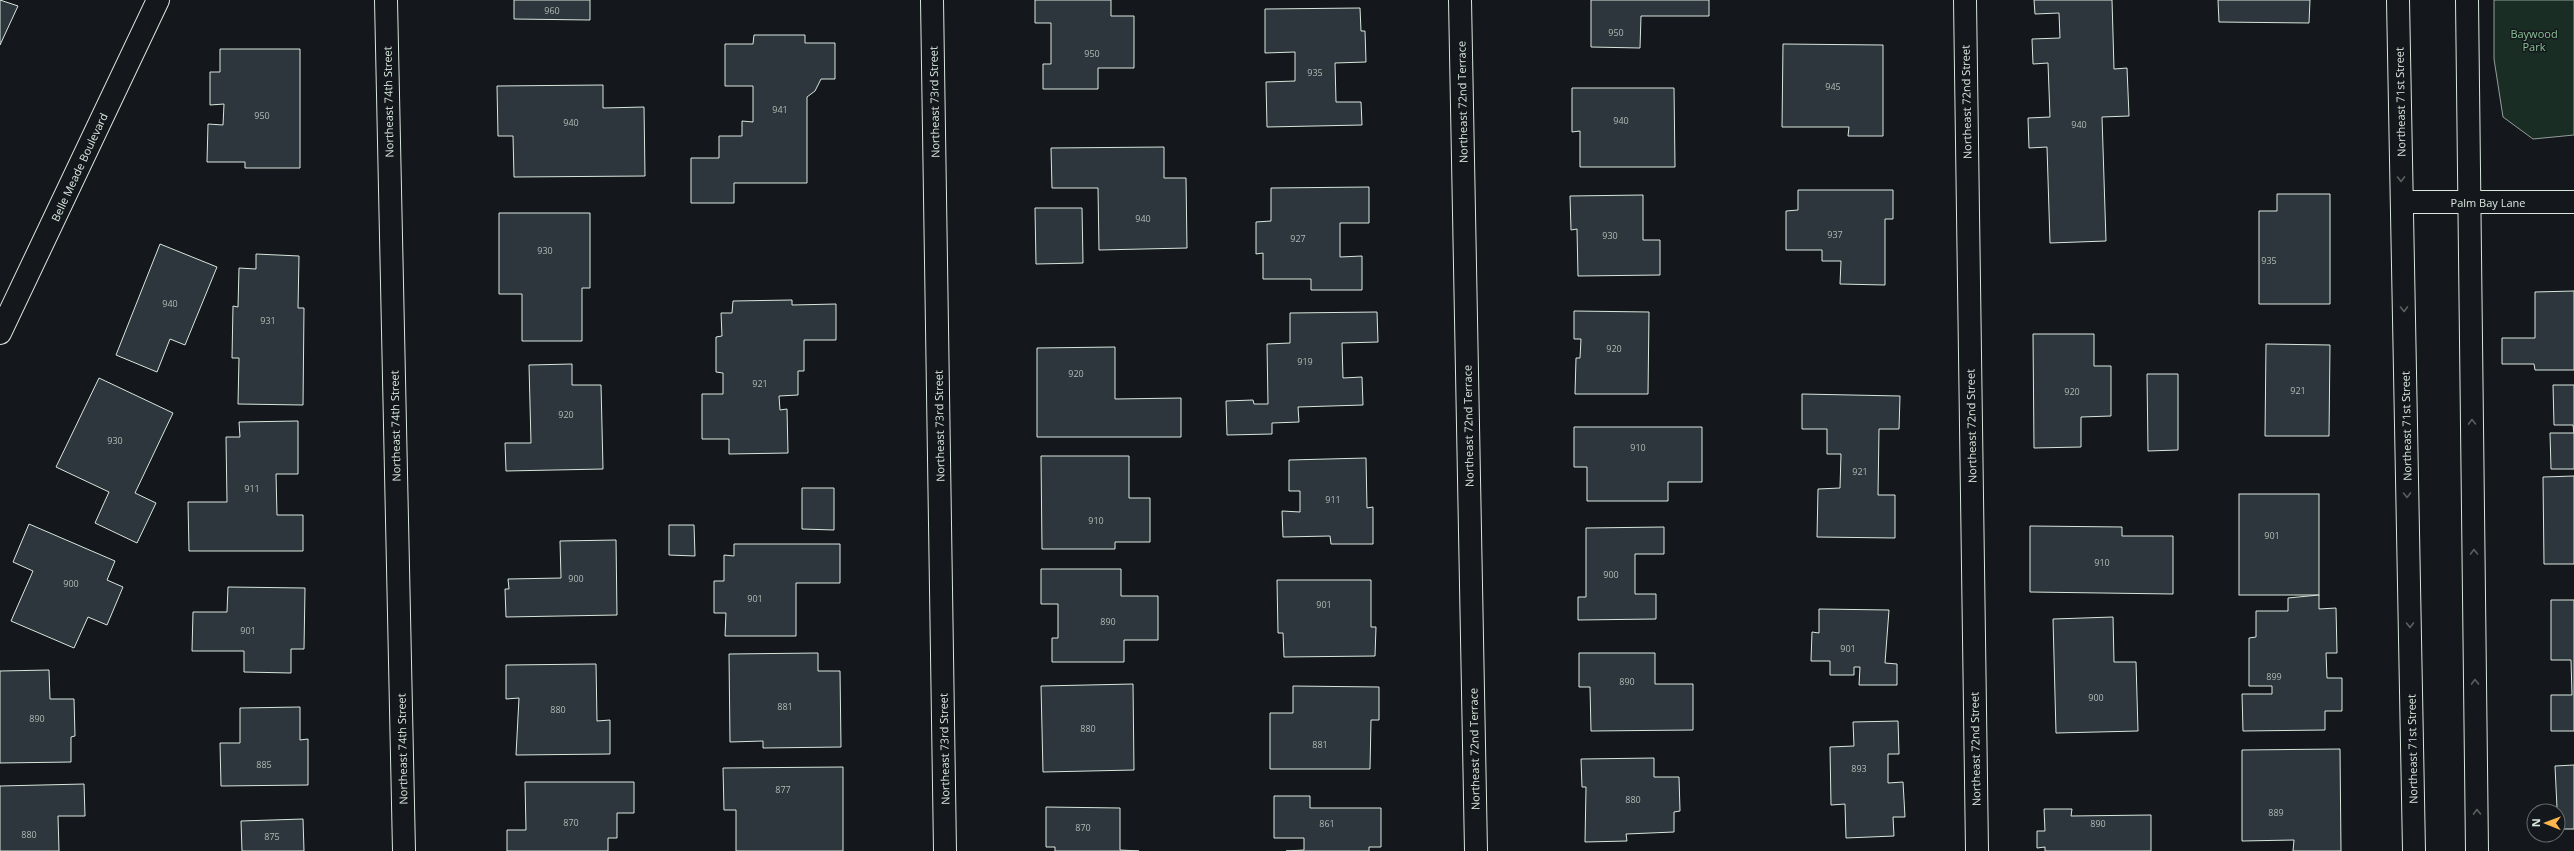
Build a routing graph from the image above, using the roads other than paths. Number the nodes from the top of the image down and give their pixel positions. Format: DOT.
graph roads {
  1 [pos="158,0"];
  2 [pos="386,0"];
  3 [pos="932,0"];
  4 [pos="1460,0"];
  5 [pos="1965,0"];
  6 [pos="2398,0"];
  7 [pos="2467,0"];
  8 [pos="2402,202"];
  9 [pos="2469,202"];
  10 [pos="2574,202"];
  11 [pos="0,334"];
  12 [pos="404,851"];
  13 [pos="945,851"];
  14 [pos="1476,851"];
  15 [pos="1977,851"];
  16 [pos="2414,851"];
  17 [pos="2477,851"];
  1 -- 11 [label="street, Belle Meade Boulevard"];
  2 -- 12 [label="street, Northeast 74th Street"];
  3 -- 13 [label="street, Northeast 73rd Street"];
  4 -- 14 [label="street, Northeast 72nd Terrace"];
  5 -- 15 [label="street, Northeast 72nd Street"];
  6 -- 8 [label="street, Northeast 71st Street, one-way"];
  7 -- 9 [label="street"];
  8 -- 9 [label="street, Palm Bay Lane"];
  8 -- 16 [label="street, Northeast 71st Street, one-way"];
  9 -- 10 [label="street, Palm Bay Lane"];
  17 -- 9 [label="street, one-way"];
}
